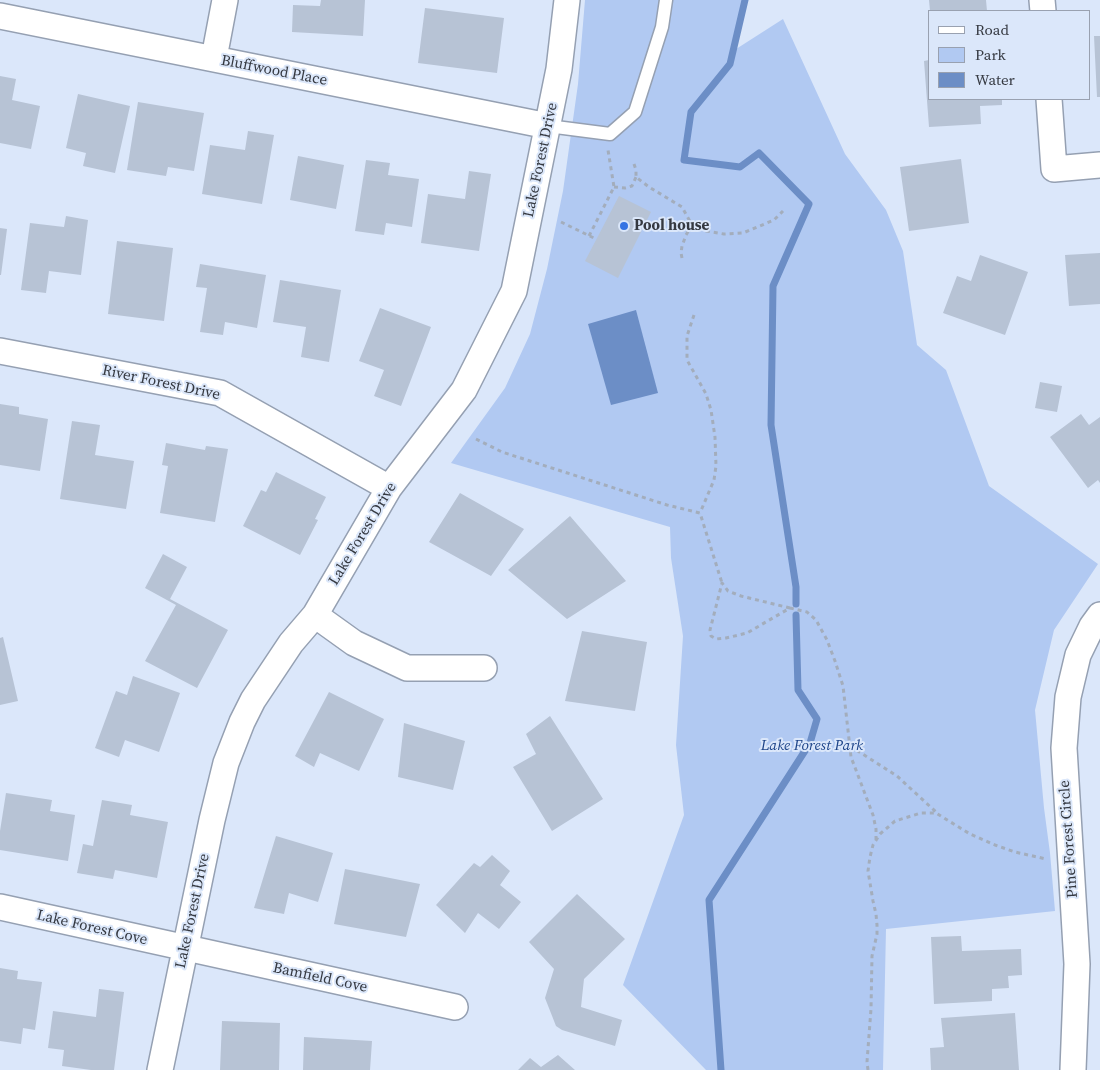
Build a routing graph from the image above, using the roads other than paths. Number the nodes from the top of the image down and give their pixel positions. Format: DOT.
graph roads {
  1 [pos="225,0"];
  2 [pos="567,0"];
  3 [pos="666,0"];
  4 [pos="0,16"];
  5 [pos="214,58"];
  6 [pos="1049,100"];
  7 [pos="548,126"];
  8 [pos="1100,166"];
  9 [pos="0,350"];
  10 [pos="389,488"];
  11 [pos="315,615"];
  12 [pos="1100,615"];
  13 [pos="484,668"];
  14 [pos="0,907"];
  15 [pos="184,948"];
  16 [pos="456,1007"];
  17 [pos="160,1070"];
  18 [pos="1073,1070"];
  1 -- 5 [label="street"];
  2 -- 7 [label="street, Lake Forest Drive"];
  3 -- 7 [label="lane"];
  4 -- 5 [label="street, Bluffwood Place"];
  5 -- 7 [label="street, Bluffwood Place"];
  6 -- 8 [label="street"];
  7 -- 10 [label="street, Lake Forest Drive"];
  9 -- 10 [label="street, River Forest Drive"];
  10 -- 11 [label="street, Lake Forest Drive"];
  11 -- 13 [label="street"];
  11 -- 15 [label="street, Lake Forest Drive"];
  12 -- 18 [label="street, Pine Forest Circle"];
  14 -- 15 [label="street, Lake Forest Cove"];
  15 -- 16 [label="street, Bamfield Cove"];
  15 -- 17 [label="street, Lake Forest Drive"];
}
